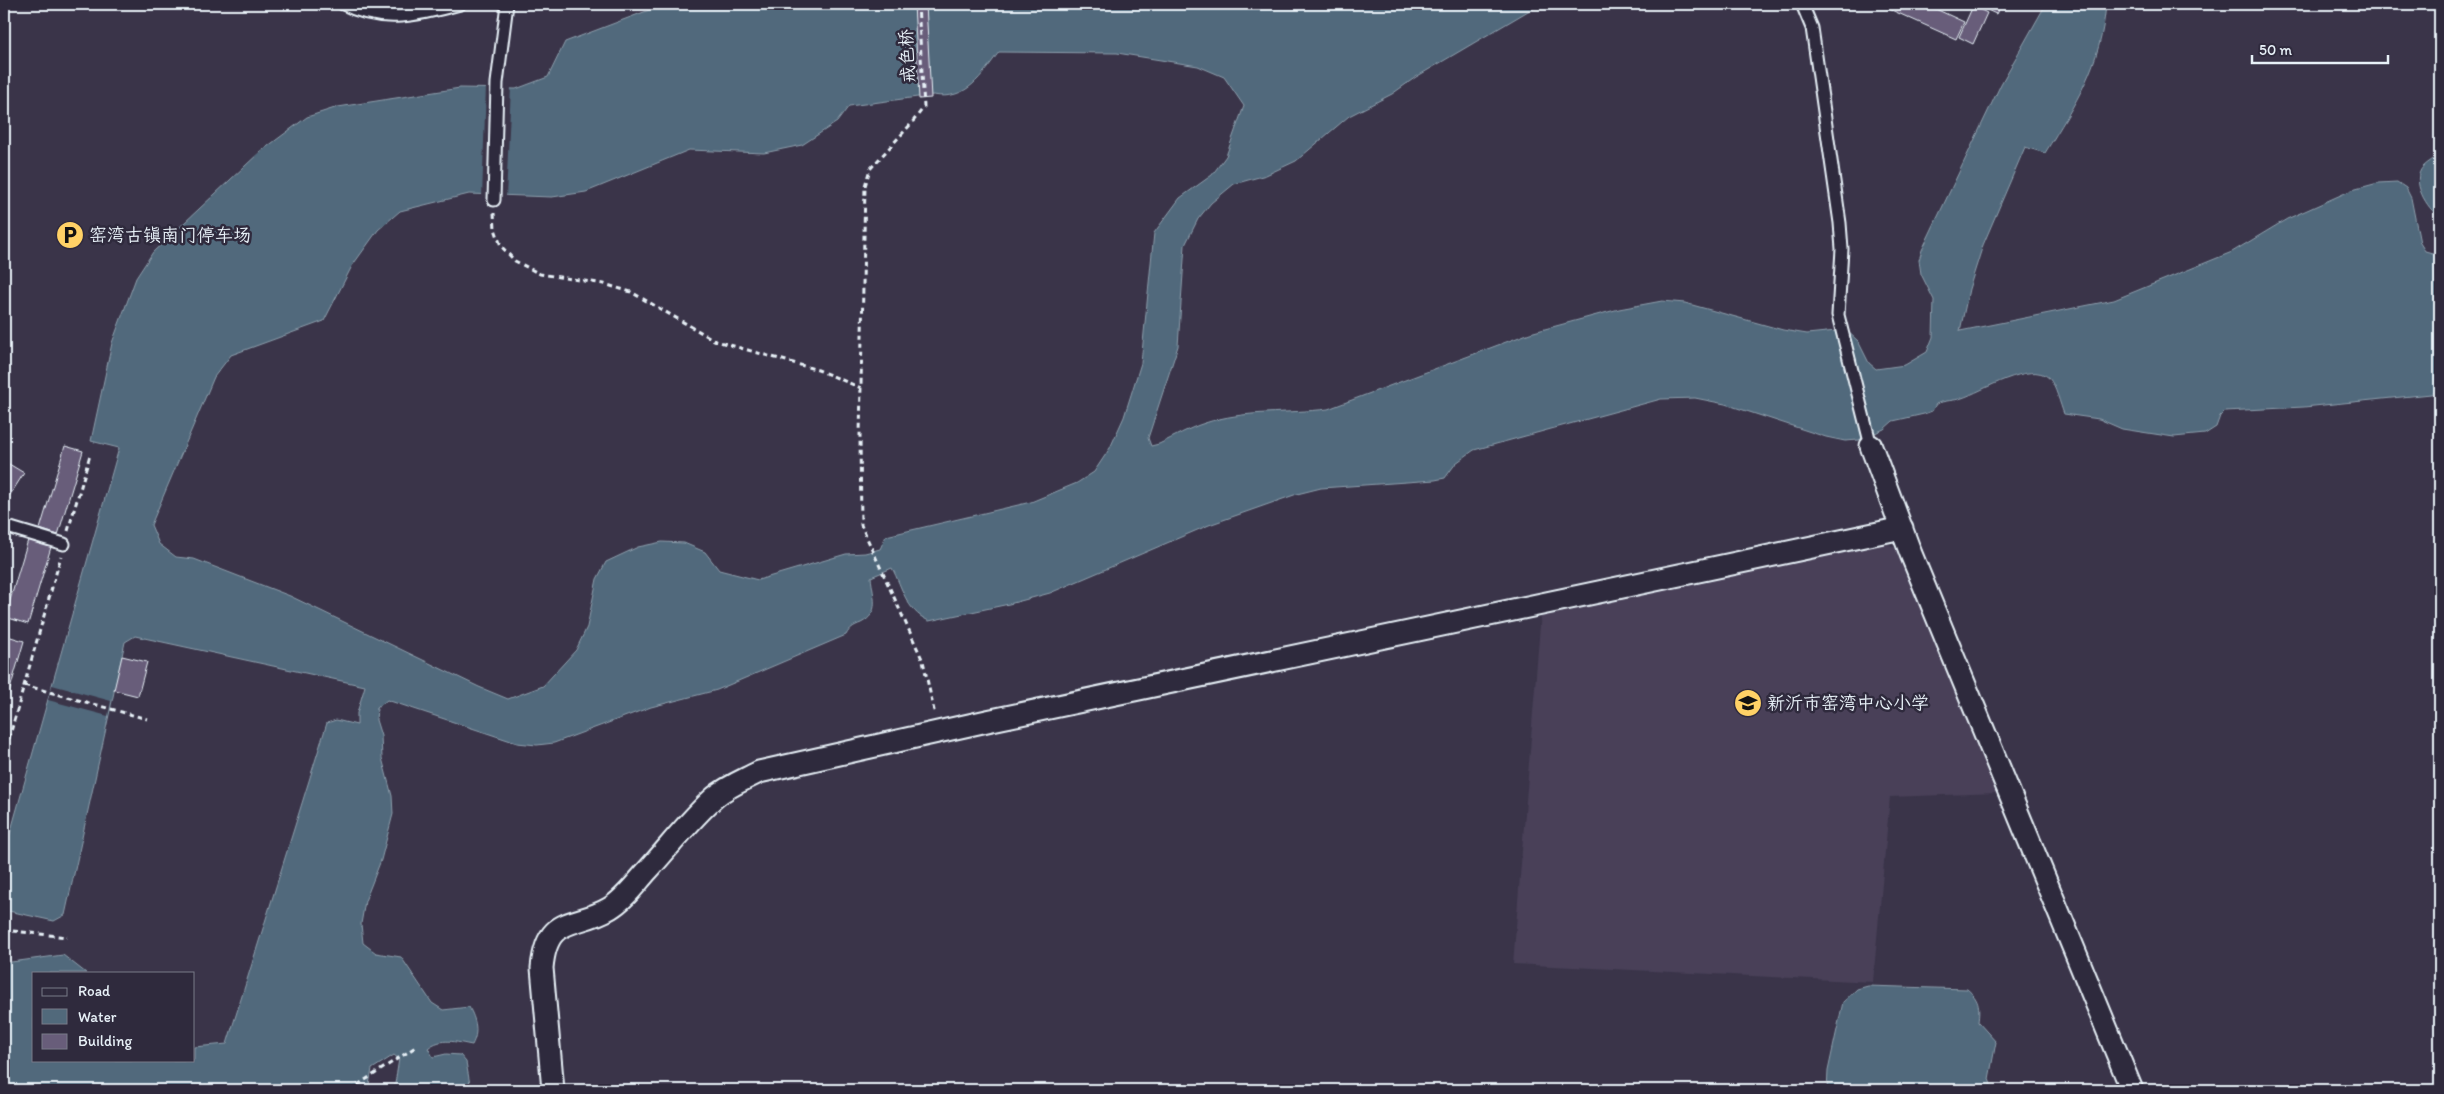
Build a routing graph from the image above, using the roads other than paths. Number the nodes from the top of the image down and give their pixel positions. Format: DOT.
graph roads {
  1 [pos="343,4"];
  2 [pos="460,4"];
  3 [pos="507,4"];
  4 [pos="1802,4"];
  5 [pos="494,200"];
  6 [pos="1871,446"];
  7 [pos="4,526"];
  8 [pos="1902,528"];
  9 [pos="64,544"];
  10 [pos="553,1090"];
  11 [pos="2132,1090"];
  1 -- 2 [label="lane"];
  3 -- 5 [label="lane"];
  4 -- 6 [label="lane"];
  6 -- 8 [label="street"];
  7 -- 9 [label="lane"];
  8 -- 10 [label="street"];
  8 -- 11 [label="street"];
}
